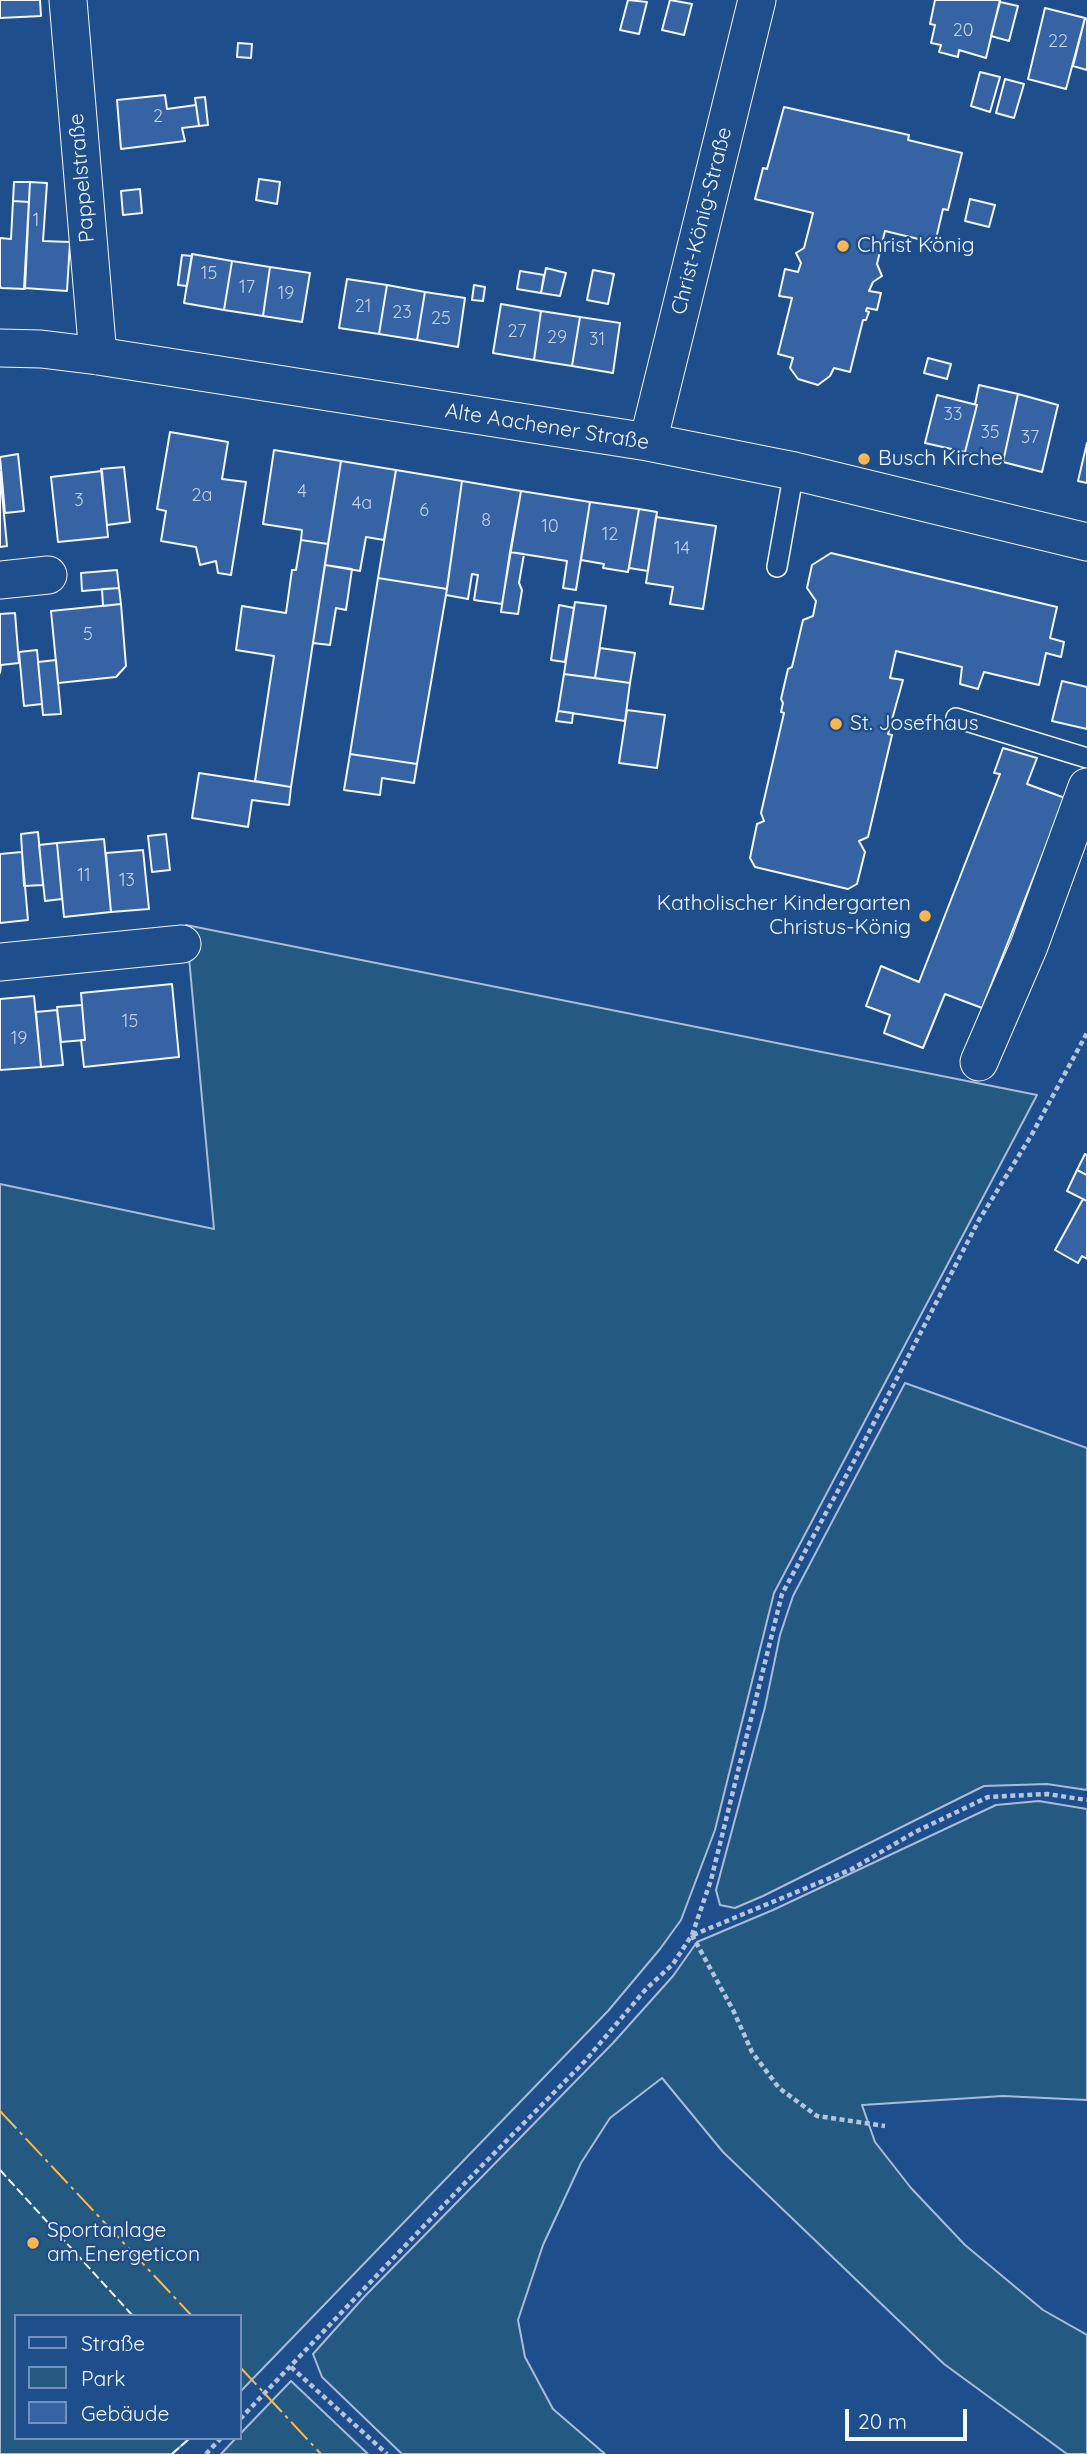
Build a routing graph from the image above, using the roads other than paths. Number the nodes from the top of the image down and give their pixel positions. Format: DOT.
graph roads {
  1 [pos="68,0"];
  2 [pos="757,0"];
  3 [pos="0,348"];
  4 [pos="98,356"];
  5 [pos="648,443"];
  6 [pos="794,471"];
  7 [pos="1087,542"];
  8 [pos="777,567"];
  9 [pos="48,575"];
  10 [pos="0,580"];
  11 [pos="956,718"];
  12 [pos="1087,758"];
  13 [pos="1087,787"];
  14 [pos="182,944"];
  15 [pos="0,962"];
  16 [pos="979,1062"];
  1 -- 4 [label="street, Pappelstraße"];
  2 -- 5 [label="street, Christ-König-Straße"];
  3 -- 4 [label="street, Alte Aachener Straße"];
  4 -- 5 [label="street, Alte Aachener Straße"];
  5 -- 6 [label="street, Alte Aachener Straße"];
  6 -- 7 [label="street, Alte Aachener Straße"];
  6 -- 8 [label="lane"];
  9 -- 10 [label="street"];
  11 -- 12 [label="lane"];
  13 -- 16 [label="street"];
  14 -- 15 [label="street"];
}
